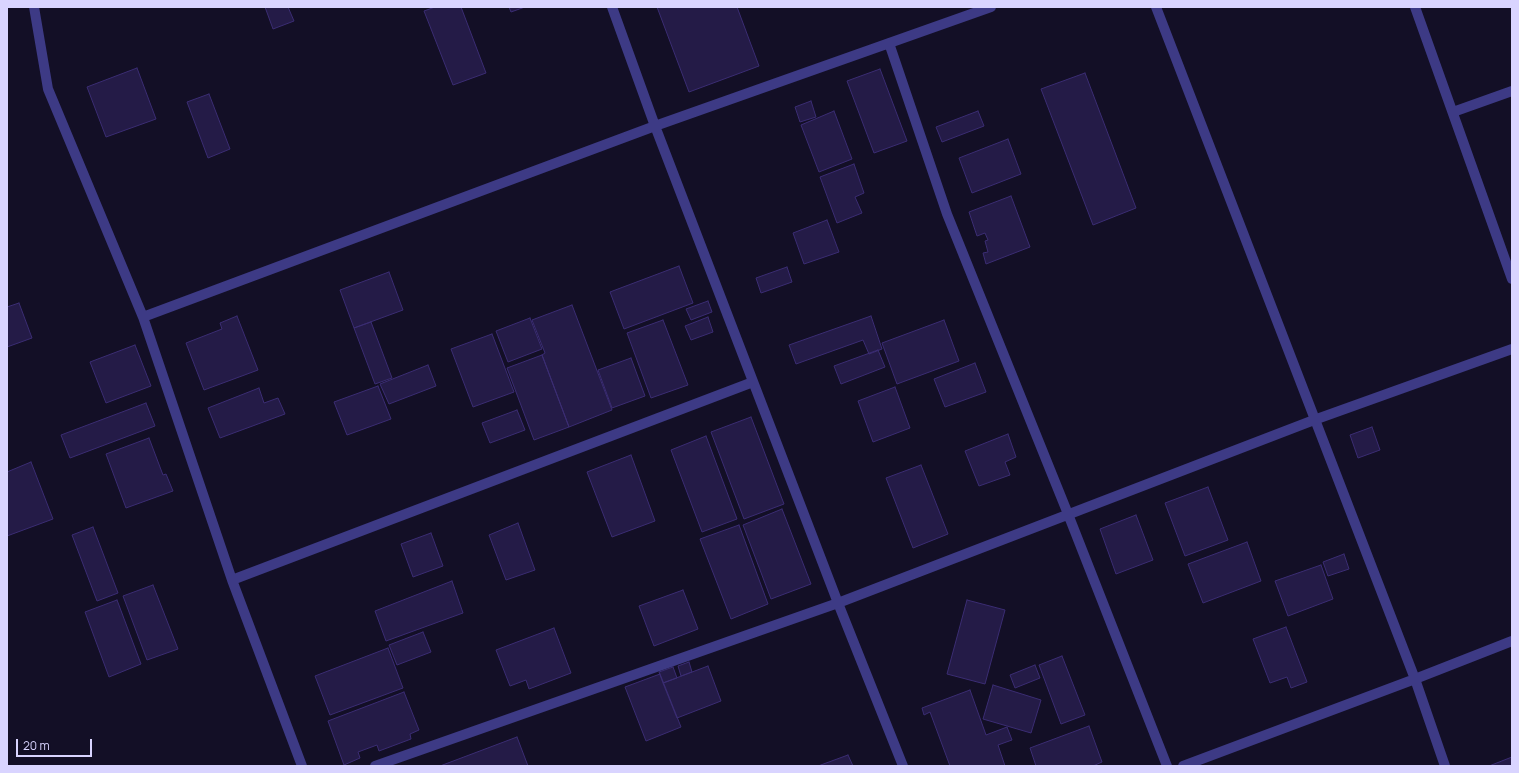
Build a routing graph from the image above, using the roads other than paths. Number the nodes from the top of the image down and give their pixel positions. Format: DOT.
graph roads {
  1 [pos="34,7"];
  2 [pos="612,7"];
  3 [pos="991,7"];
  4 [pos="1156,7"];
  5 [pos="1415,7"];
  6 [pos="889,43"];
  7 [pos="1512,91"];
  8 [pos="1453,112"];
  9 [pos="655,126"];
  10 [pos="1512,279"];
  11 [pos="143,317"];
  12 [pos="1512,349"];
  13 [pos="753,382"];
  14 [pos="1314,420"];
  15 [pos="1068,514"];
  16 [pos="232,580"];
  17 [pos="838,603"];
  18 [pos="1512,641"];
  19 [pos="1415,679"];
  20 [pos="302,766"];
  21 [pos="375,766"];
  22 [pos="903,766"];
  23 [pos="1167,766"];
  24 [pos="1183,766"];
  25 [pos="1445,766"];
  1 -- 11 [label="street"];
  2 -- 9 [label="street"];
  3 -- 6 [label="street"];
  4 -- 14 [label="street"];
  5 -- 8 [label="street"];
  6 -- 9 [label="street"];
  6 -- 15 [label="street"];
  7 -- 8 [label="street"];
  8 -- 10 [label="street"];
  9 -- 11 [label="street"];
  9 -- 13 [label="street"];
  11 -- 16 [label="street"];
  12 -- 14 [label="street"];
  13 -- 16 [label="street"];
  13 -- 17 [label="street"];
  14 -- 15 [label="street"];
  14 -- 19 [label="street"];
  15 -- 17 [label="street"];
  15 -- 23 [label="street"];
  16 -- 20 [label="street"];
  17 -- 21 [label="street"];
  17 -- 22 [label="street"];
  18 -- 19 [label="street"];
  19 -- 24 [label="street"];
  19 -- 25 [label="street"];
}
